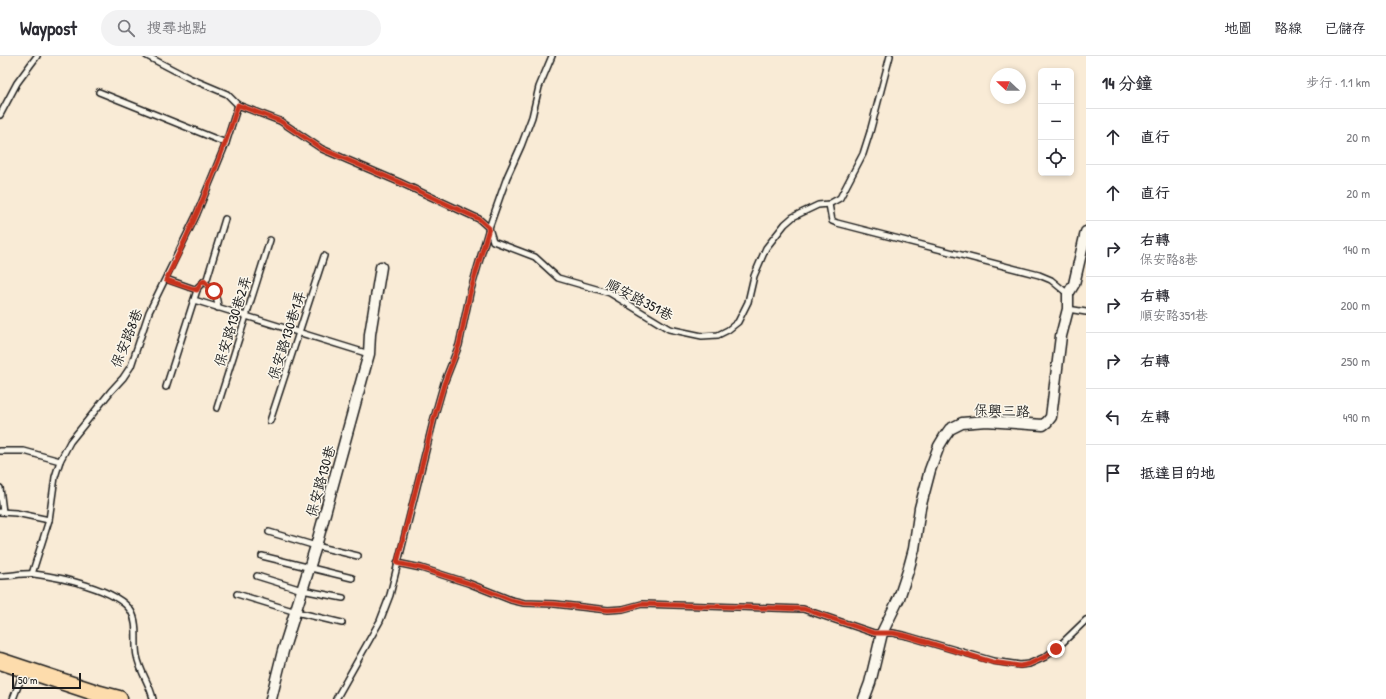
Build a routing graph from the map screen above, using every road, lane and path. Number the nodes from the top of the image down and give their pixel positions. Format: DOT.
graph roads {
  1 [pos="37,56"];
  2 [pos="147,56"];
  3 [pos="552,56"];
  4 [pos="890,56"];
  5 [pos="100,92"];
  6 [pos="238,105"];
  7 [pos="0,115"];
  8 [pos="226,143"];
  9 [pos="829,204"];
  10 [pos="225,219"];
  11 [pos="489,228"];
  12 [pos="1086,232"];
  13 [pos="270,240"];
  14 [pos="324,256"];
  15 [pos="381,267"];
  16 [pos="166,280"];
  17 [pos="204,281"];
  18 [pos="197,290"];
  19 [pos="1068,294"];
  20 [pos="194,300"];
  21 [pos="218,308"];
  22 [pos="1068,309"];
  23 [pos="1086,312"];
  24 [pos="246,316"];
  25 [pos="299,333"];
  26 [pos="368,354"];
  27 [pos="166,387"];
  28 [pos="217,408"];
  29 [pos="270,420"];
  30 [pos="0,451"];
  31 [pos="60,461"];
  32 [pos="0,488"];
  33 [pos="2,512"];
  34 [pos="49,520"];
  35 [pos="269,532"];
  36 [pos="316,546"];
  37 [pos="262,556"];
  38 [pos="358,556"];
  39 [pos="397,563"];
  40 [pos="309,568"];
  41 [pos="32,574"];
  42 [pos="0,576"];
  43 [pos="256,576"];
  44 [pos="352,578"];
  45 [pos="302,590"];
  46 [pos="237,594"];
  47 [pos="343,598"];
  48 [pos="296,612"];
  49 [pos="1086,620"];
  50 [pos="342,623"];
  51 [pos="882,633"];
  52 [pos="0,661"];
  53 [pos="0,671"];
  54 [pos="21,678"];
  55 [pos="13,699"];
  56 [pos="86,699"];
  57 [pos="119,699"];
  58 [pos="153,699"];
  59 [pos="271,699"];
  60 [pos="336,699"];
  61 [pos="864,699"];
  1 -- 7 [label="lane"];
  2 -- 6 [label="lane, 順安路351巷"];
  3 -- 11 [label="lane"];
  4 -- 9 [label="lane, 順安路351巷"];
  5 -- 8 [label="lane"];
  6 -- 8 [label="lane, 保安路8巷"];
  6 -- 11 [label="lane, 順安路351巷"];
  8 -- 16 [label="lane, 保安路8巷"];
  9 -- 11 [label="lane, 順安路351巷"];
  9 -- 19 [label="lane"];
  10 -- 17 [label="lane"];
  11 -- 39 [label="lane"];
  12 -- 19 [label="street, 保興三路"];
  13 -- 24 [label="lane, 保安路130巷2弄"];
  14 -- 25 [label="lane, 保安路130巷1弄"];
  15 -- 26 [label="street, 保安路130巷"];
  16 -- 18 [label="lane"];
  16 -- 31 [label="lane, 保安路8巷"];
  17 -- 18 [label="lane"];
  17 -- 21 [label="lane"];
  18 -- 20 [label="lane"];
  19 -- 22 [label="street, 保興三路"];
  20 -- 21 [label="lane"];
  20 -- 27 [label="lane"];
  21 -- 24 [label="lane"];
  22 -- 23 [label="lane"];
  22 -- 51 [label="street, 保興三路"];
  24 -- 25 [label="lane"];
  24 -- 28 [label="lane, 保安路130巷2弄"];
  25 -- 26 [label="lane"];
  25 -- 29 [label="lane, 保安路130巷1弄"];
  26 -- 36 [label="street, 保安路130巷"];
  30 -- 31 [label="lane"];
  31 -- 34 [label="lane, 保安路8巷"];
  32 -- 33 [label="lane"];
  33 -- 34 [label="lane"];
  34 -- 41 [label="lane, 保安路8巷"];
  35 -- 36 [label="lane"];
  36 -- 38 [label="lane"];
  36 -- 40 [label="street, 保安路130巷"];
  37 -- 40 [label="lane"];
  39 -- 51 [label="lane"];
  39 -- 60 [label="lane"];
  40 -- 44 [label="lane"];
  40 -- 45 [label="street, 保安路130巷"];
  41 -- 42 [label="lane"];
  41 -- 58 [label="lane"];
  43 -- 45 [label="lane"];
  45 -- 47 [label="lane"];
  45 -- 48 [label="street, 保安路130巷"];
  46 -- 48 [label="lane"];
  48 -- 50 [label="lane"];
  48 -- 59 [label="street, 保安路130巷"];
  49 -- 51 [label="lane"];
  51 -- 61 [label="street, 保興三路"];
  52 -- 57 [label="main road"];
  53 -- 54 [label="main road"];
  54 -- 55 [label="lane"];
  54 -- 56 [label="main road"];
}
